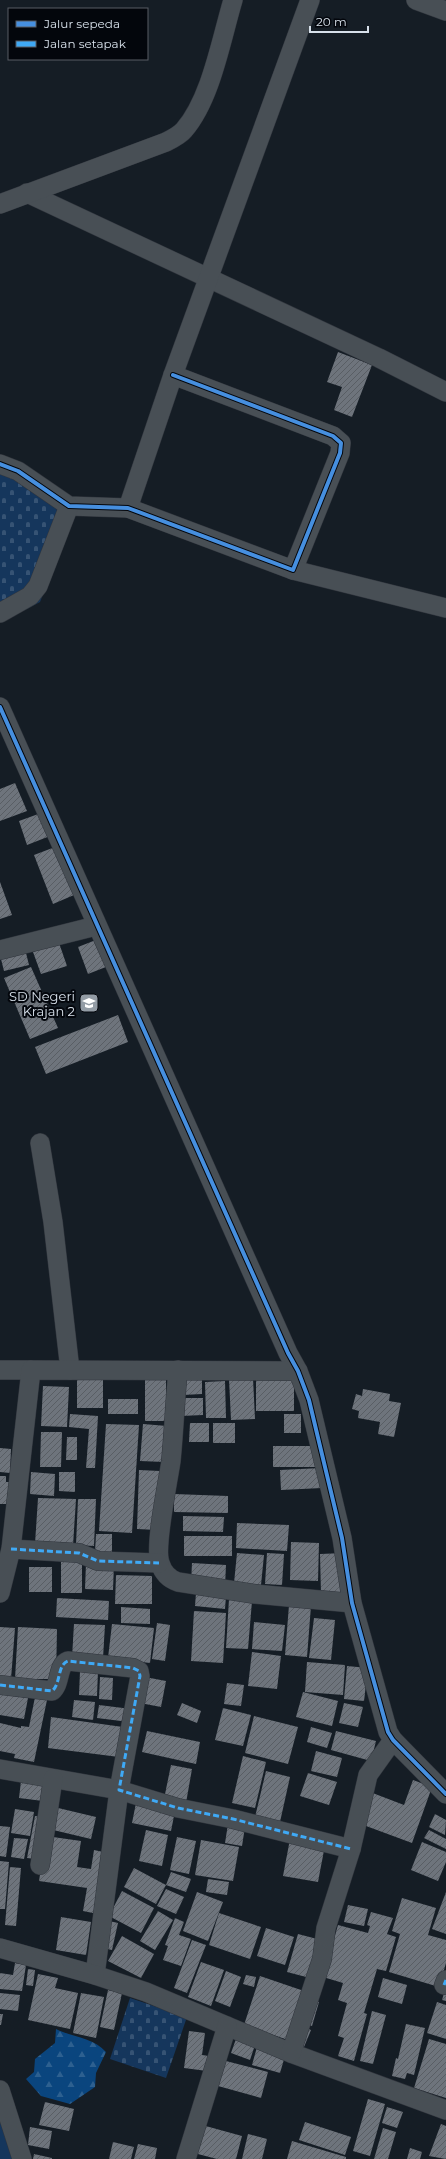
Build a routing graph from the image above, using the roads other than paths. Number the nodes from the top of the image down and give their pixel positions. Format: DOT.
graph roads {
  1 [pos="233,0"];
  2 [pos="310,0"];
  3 [pos="416,0"];
  4 [pos="446,11"];
  5 [pos="27,193"];
  6 [pos="0,204"];
  7 [pos="208,279"];
  8 [pos="173,375"];
  9 [pos="446,392"];
  10 [pos="0,464"];
  11 [pos="70,506"];
  12 [pos="128,508"];
  13 [pos="293,570"];
  14 [pos="446,608"];
  15 [pos="0,613"];
  16 [pos="0,707"];
  17 [pos="96,926"];
  18 [pos="0,950"];
  19 [pos="40,1143"];
  20 [pos="0,1370"];
  21 [pos="31,1370"];
  22 [pos="70,1370"];
  23 [pos="178,1370"];
  24 [pos="298,1371"];
  25 [pos="11,1549"];
  26 [pos="159,1562"];
  27 [pos="1,1584"];
  28 [pos="352,1603"];
  29 [pos="0,1685"];
  30 [pos="392,1740"];
  31 [pos="0,1769"];
  32 [pos="53,1779"];
  33 [pos="119,1790"];
  34 [pos="446,1794"];
  35 [pos="351,1850"];
  36 [pos="40,1865"];
  37 [pos="0,1948"];
  38 [pos="95,1975"];
  39 [pos="227,2026"];
  40 [pos="291,2053"];
  41 [pos="0,2090"];
  42 [pos="446,2110"];
  43 [pos="22,2159"];
  44 [pos="186,2159"];
  1 -- 5 [label="street"];
  2 -- 7 [label="street"];
  3 -- 4 [label="street"];
  5 -- 6 [label="street"];
  5 -- 7 [label="street"];
  7 -- 8 [label="street"];
  7 -- 9 [label="street"];
  8 -- 12 [label="street"];
  8 -- 13 [label="street"];
  10 -- 11 [label="street"];
  11 -- 12 [label="street"];
  11 -- 15 [label="street"];
  12 -- 13 [label="street"];
  13 -- 14 [label="street"];
  16 -- 17 [label="street"];
  17 -- 18 [label="street"];
  17 -- 24 [label="street"];
  19 -- 22 [label="street"];
  20 -- 21 [label="street"];
  21 -- 22 [label="street"];
  21 -- 25 [label="street"];
  22 -- 23 [label="street"];
  23 -- 24 [label="street"];
  23 -- 26 [label="street"];
  24 -- 28 [label="street"];
  25 -- 26 [label="street"];
  25 -- 27 [label="street"];
  26 -- 28 [label="street"];
  28 -- 30 [label="street"];
  29 -- 33 [label="street"];
  30 -- 34 [label="street"];
  30 -- 35 [label="street"];
  31 -- 32 [label="street"];
  32 -- 33 [label="street"];
  32 -- 36 [label="street"];
  33 -- 35 [label="street"];
  33 -- 38 [label="street"];
  35 -- 40 [label="street"];
  37 -- 38 [label="street"];
  38 -- 39 [label="street"];
  39 -- 40 [label="street"];
  39 -- 44 [label="street"];
  40 -- 42 [label="street"];
  41 -- 43 [label="street"];
}
